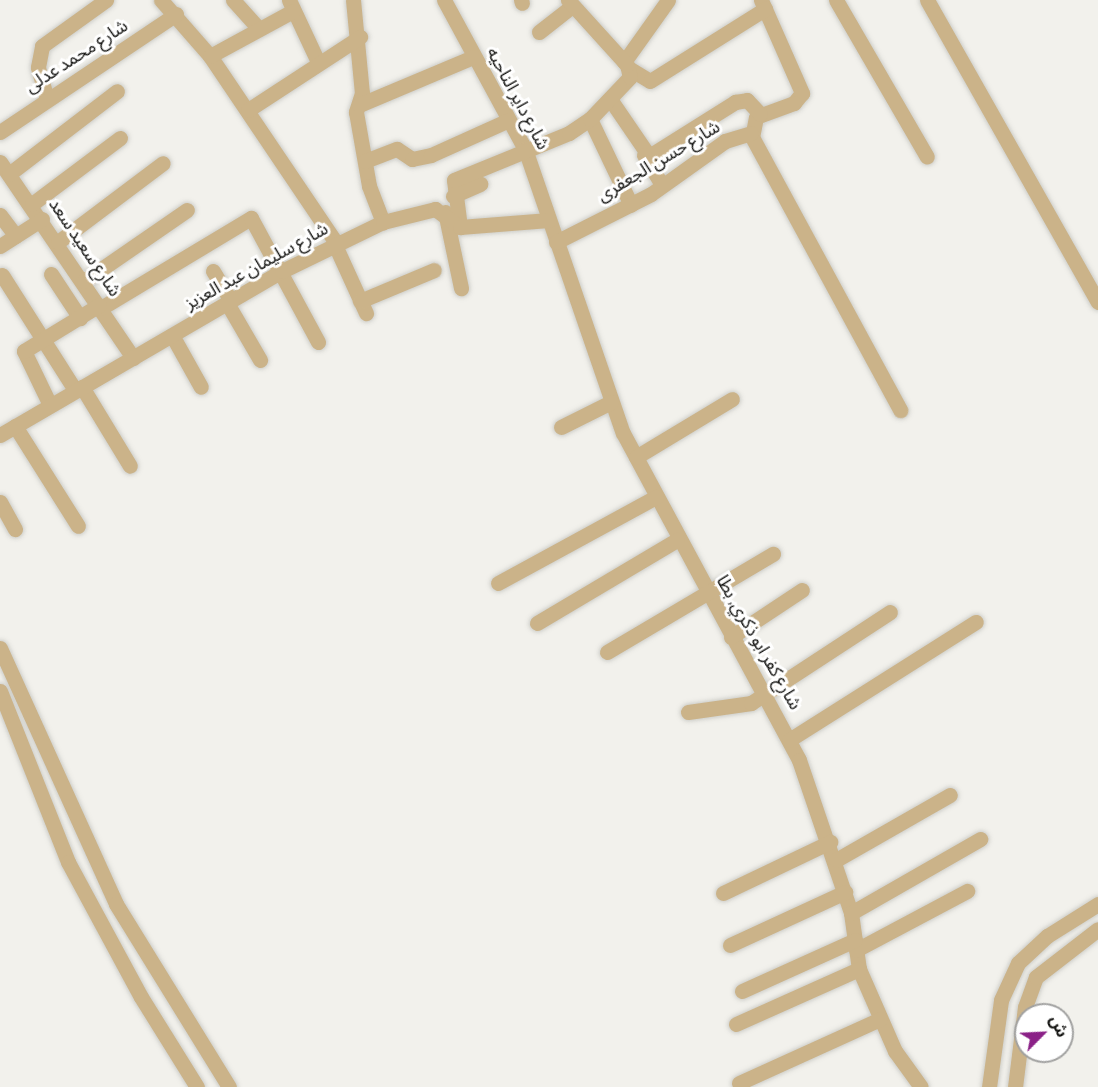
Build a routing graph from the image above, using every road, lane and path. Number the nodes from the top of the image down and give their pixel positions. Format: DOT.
graph roads {
  1 [pos="106,0"];
  2 [pos="160,0"];
  3 [pos="233,0"];
  4 [pos="353,0"];
  5 [pos="444,0"];
  6 [pos="668,0"];
  7 [pos="836,0"];
  8 [pos="927,0"];
  9 [pos="570,3"];
  10 [pos="763,5"];
  11 [pos="291,6"];
  12 [pos="176,14"];
  13 [pos="257,27"];
  14 [pos="539,32"];
  15 [pos="360,37"];
  16 [pos="210,56"];
  17 [pos="473,57"];
  18 [pos="318,62"];
  19 [pos="627,65"];
  20 [pos="117,91"];
  21 [pos="47,99"];
  22 [pos="610,99"];
  23 [pos="359,105"];
  24 [pos="248,110"];
  25 [pos="760,114"];
  26 [pos="590,119"];
  27 [pos="509,120"];
  28 [pos="0,132"];
  29 [pos="751,133"];
  30 [pos="120,138"];
  31 [pos="525,149"];
  32 [pos="644,155"];
  33 [pos="927,157"];
  34 [pos="365,161"];
  35 [pos="163,163"];
  36 [pos="4,168"];
  37 [pos="480,184"];
  38 [pos="662,185"];
  39 [pos="453,196"];
  40 [pos="32,204"];
  41 [pos="631,205"];
  42 [pos="187,210"];
  43 [pos="445,212"];
  44 [pos="0,215"];
  45 [pos="42,219"];
  46 [pos="549,220"];
  47 [pos="383,222"];
  48 [pos="460,227"];
  49 [pos="16,236"];
  50 [pos="58,242"];
  51 [pos="556,242"];
  52 [pos="336,245"];
  53 [pos="0,246"];
  54 [pos="434,270"];
  55 [pos="213,271"];
  56 [pos="282,271"];
  57 [pos="51,274"];
  58 [pos="2,275"];
  59 [pos="84,281"];
  60 [pos="461,288"];
  61 [pos="229,302"];
  62 [pos="1098,302"];
  63 [pos="100,307"];
  64 [pos="80,318"];
  65 [pos="173,336"];
  66 [pos="44,340"];
  67 [pos="318,342"];
  68 [pos="133,357"];
  69 [pos="260,360"];
  70 [pos="201,387"];
  71 [pos="79,389"];
  72 [pos="732,399"];
  73 [pos="611,402"];
  74 [pos="50,405"];
  75 [pos="900,410"];
  76 [pos="15,426"];
  77 [pos="561,427"];
  78 [pos="0,435"];
  79 [pos="636,457"];
  80 [pos="130,466"];
  81 [pos="656,497"];
  82 [pos="0,502"];
  83 [pos="78,526"];
  84 [pos="15,529"];
  85 [pos="677,540"];
  86 [pos="773,554"];
  87 [pos="498,582"];
  88 [pos="802,590"];
  89 [pos="708,595"];
  90 [pos="890,612"];
  91 [pos="976,622"];
  92 [pos="537,623"];
  93 [pos="731,637"];
  94 [pos="0,648"];
  95 [pos="607,652"];
  96 [pos="0,691"];
  97 [pos="766,695"];
  98 [pos="688,712"];
  99 [pos="789,740"];
  100 [pos="950,795"];
  101 [pos="980,838"];
  102 [pos="830,843"];
  103 [pos="836,860"];
  104 [pos="967,891"];
  105 [pos="845,892"];
  106 [pos="723,893"];
  107 [pos="1098,904"];
  108 [pos="851,913"];
  109 [pos="1098,929"];
  110 [pos="730,945"];
  111 [pos="855,945"];
  112 [pos="859,969"];
  113 [pos="742,991"];
  114 [pos="880,1019"];
  115 [pos="736,1024"];
  116 [pos="739,1083"];
  117 [pos="197,1087"];
  118 [pos="229,1087"];
  119 [pos="921,1087"];
  120 [pos="990,1087"];
  121 [pos="1015,1087"];
  1 -- 21 [label="street"];
  2 -- 12 [label="street"];
  3 -- 13 [label="street"];
  4 -- 15 [label="street"];
  5 -- 17 [label="street, شارع داير الناحيه"];
  6 -- 19 [label="street"];
  7 -- 33 [label="street"];
  8 -- 62 [label="street"];
  9 -- 14 [label="street"];
  9 -- 19 [label="street"];
  10 -- 19 [label="street"];
  10 -- 25 [label="street"];
  11 -- 13 [label="street"];
  11 -- 18 [label="street"];
  12 -- 16 [label="street"];
  12 -- 21 [label="street, شارع محمد عدلى"];
  13 -- 16 [label="street"];
  15 -- 18 [label="street"];
  15 -- 23 [label="street"];
  16 -- 24 [label="street"];
  17 -- 23 [label="street"];
  17 -- 27 [label="street, شارع داير الناحيه"];
  18 -- 24 [label="street"];
  19 -- 22 [label="street"];
  20 -- 36 [label="street"];
  21 -- 28 [label="street, شارع محمد عدلى"];
  22 -- 26 [label="street"];
  22 -- 32 [label="street"];
  23 -- 34 [label="street"];
  24 -- 52 [label="street"];
  25 -- 29 [label="street"];
  25 -- 32 [label="street"];
  26 -- 31 [label="street"];
  26 -- 41 [label="street"];
  27 -- 31 [label="street, شارع داير الناحيه"];
  27 -- 34 [label="street"];
  29 -- 38 [label="street, شارع حسن الجعفرى"];
  29 -- 75 [label="street"];
  30 -- 40 [label="street"];
  31 -- 39 [label="street"];
  31 -- 46 [label="street, شارع داير الناحيه"];
  32 -- 38 [label="street"];
  34 -- 47 [label="street"];
  35 -- 50 [label="street"];
  36 -- 40 [label="street, شارع سعيد سعد"];
  37 -- 39 [label="street"];
  38 -- 41 [label="street, شارع حسن الجعفرى"];
  39 -- 48 [label="street"];
  40 -- 45 [label="street, شارع سعيد سعد"];
  41 -- 51 [label="street, شارع حسن الجعفرى"];
  42 -- 59 [label="street"];
  43 -- 47 [label="street, شارع سليمان عبد العزيز"];
  43 -- 48 [label="street"];
  43 -- 60 [label="street"];
  44 -- 49 [label="street"];
  45 -- 49 [label="street"];
  45 -- 50 [label="street, شارع سعيد سعد"];
  46 -- 48 [label="street"];
  46 -- 51 [label="street, شارع كفر ابو ذكري, بطا"];
  47 -- 52 [label="street, شارع سليمان عبد العزيز"];
  49 -- 53 [label="street"];
  50 -- 59 [label="street, شارع سعيد سعد"];
  51 -- 73 [label="street, شارع كفر ابو ذكري, بطا"];
  52 -- 54 [label="street"];
  52 -- 56 [label="street, شارع سليمان عبد العزيز"];
  55 -- 61 [label="street"];
  56 -- 61 [label="street, شارع سليمان عبد العزيز"];
  56 -- 63 [label="street"];
  56 -- 67 [label="street"];
  57 -- 64 [label="street"];
  58 -- 66 [label="street"];
  59 -- 63 [label="street, شارع سعيد سعد"];
  61 -- 65 [label="street, شارع سليمان عبد العزيز"];
  61 -- 69 [label="street"];
  63 -- 64 [label="street"];
  63 -- 68 [label="street, شارع سعيد سعد"];
  64 -- 66 [label="street"];
  65 -- 68 [label="street, شارع سليمان عبد العزيز"];
  65 -- 70 [label="street"];
  66 -- 71 [label="street"];
  66 -- 74 [label="street"];
  68 -- 71 [label="street, شارع سليمان عبد العزيز"];
  71 -- 74 [label="street, شارع سليمان عبد العزيز"];
  71 -- 80 [label="street"];
  72 -- 79 [label="street"];
  73 -- 77 [label="street"];
  73 -- 79 [label="street, شارع كفر ابو ذكري, بطا"];
  74 -- 76 [label="street, شارع سليمان عبد العزيز"];
  76 -- 78 [label="street, شارع سليمان عبد العزيز"];
  76 -- 83 [label="street"];
  79 -- 81 [label="street, شارع كفر ابو ذكري, بطا"];
  81 -- 85 [label="street, شارع كفر ابو ذكري, بطا"];
  81 -- 87 [label="street"];
  82 -- 84 [label="street"];
  85 -- 89 [label="street, شارع كفر ابو ذكري, بطا"];
  85 -- 92 [label="street"];
  86 -- 89 [label="street"];
  88 -- 93 [label="street"];
  89 -- 93 [label="street, شارع كفر ابو ذكري, بطا"];
  89 -- 95 [label="street"];
  90 -- 97 [label="street"];
  91 -- 99 [label="street"];
  93 -- 97 [label="street, شارع كفر ابو ذكري, بطا"];
  94 -- 118 [label="street"];
  96 -- 117 [label="street"];
  97 -- 98 [label="street"];
  97 -- 99 [label="street, شارع كفر ابو ذكري, بطا"];
  99 -- 102 [label="street, شارع كفر ابو ذكري, بطا"];
  100 -- 103 [label="street"];
  101 -- 108 [label="street"];
  102 -- 103 [label="street, شارع كفر ابو ذكري, بطا"];
  102 -- 106 [label="street"];
  103 -- 105 [label="street, شارع كفر ابو ذكري, بطا"];
  104 -- 111 [label="street"];
  105 -- 108 [label="street, شارع كفر ابو ذكري, بطا"];
  105 -- 110 [label="street"];
  107 -- 120 [label="street"];
  108 -- 111 [label="street, شارع كفر ابو ذكري, بطا"];
  109 -- 121 [label="street"];
  111 -- 112 [label="street, شارع كفر ابو ذكري, بطا"];
  111 -- 113 [label="street"];
  112 -- 114 [label="street, شارع كفر ابو ذكري, بطا"];
  112 -- 115 [label="street"];
  114 -- 116 [label="street"];
  114 -- 119 [label="street, شارع كفر ابو ذكري, بطا"];
}
